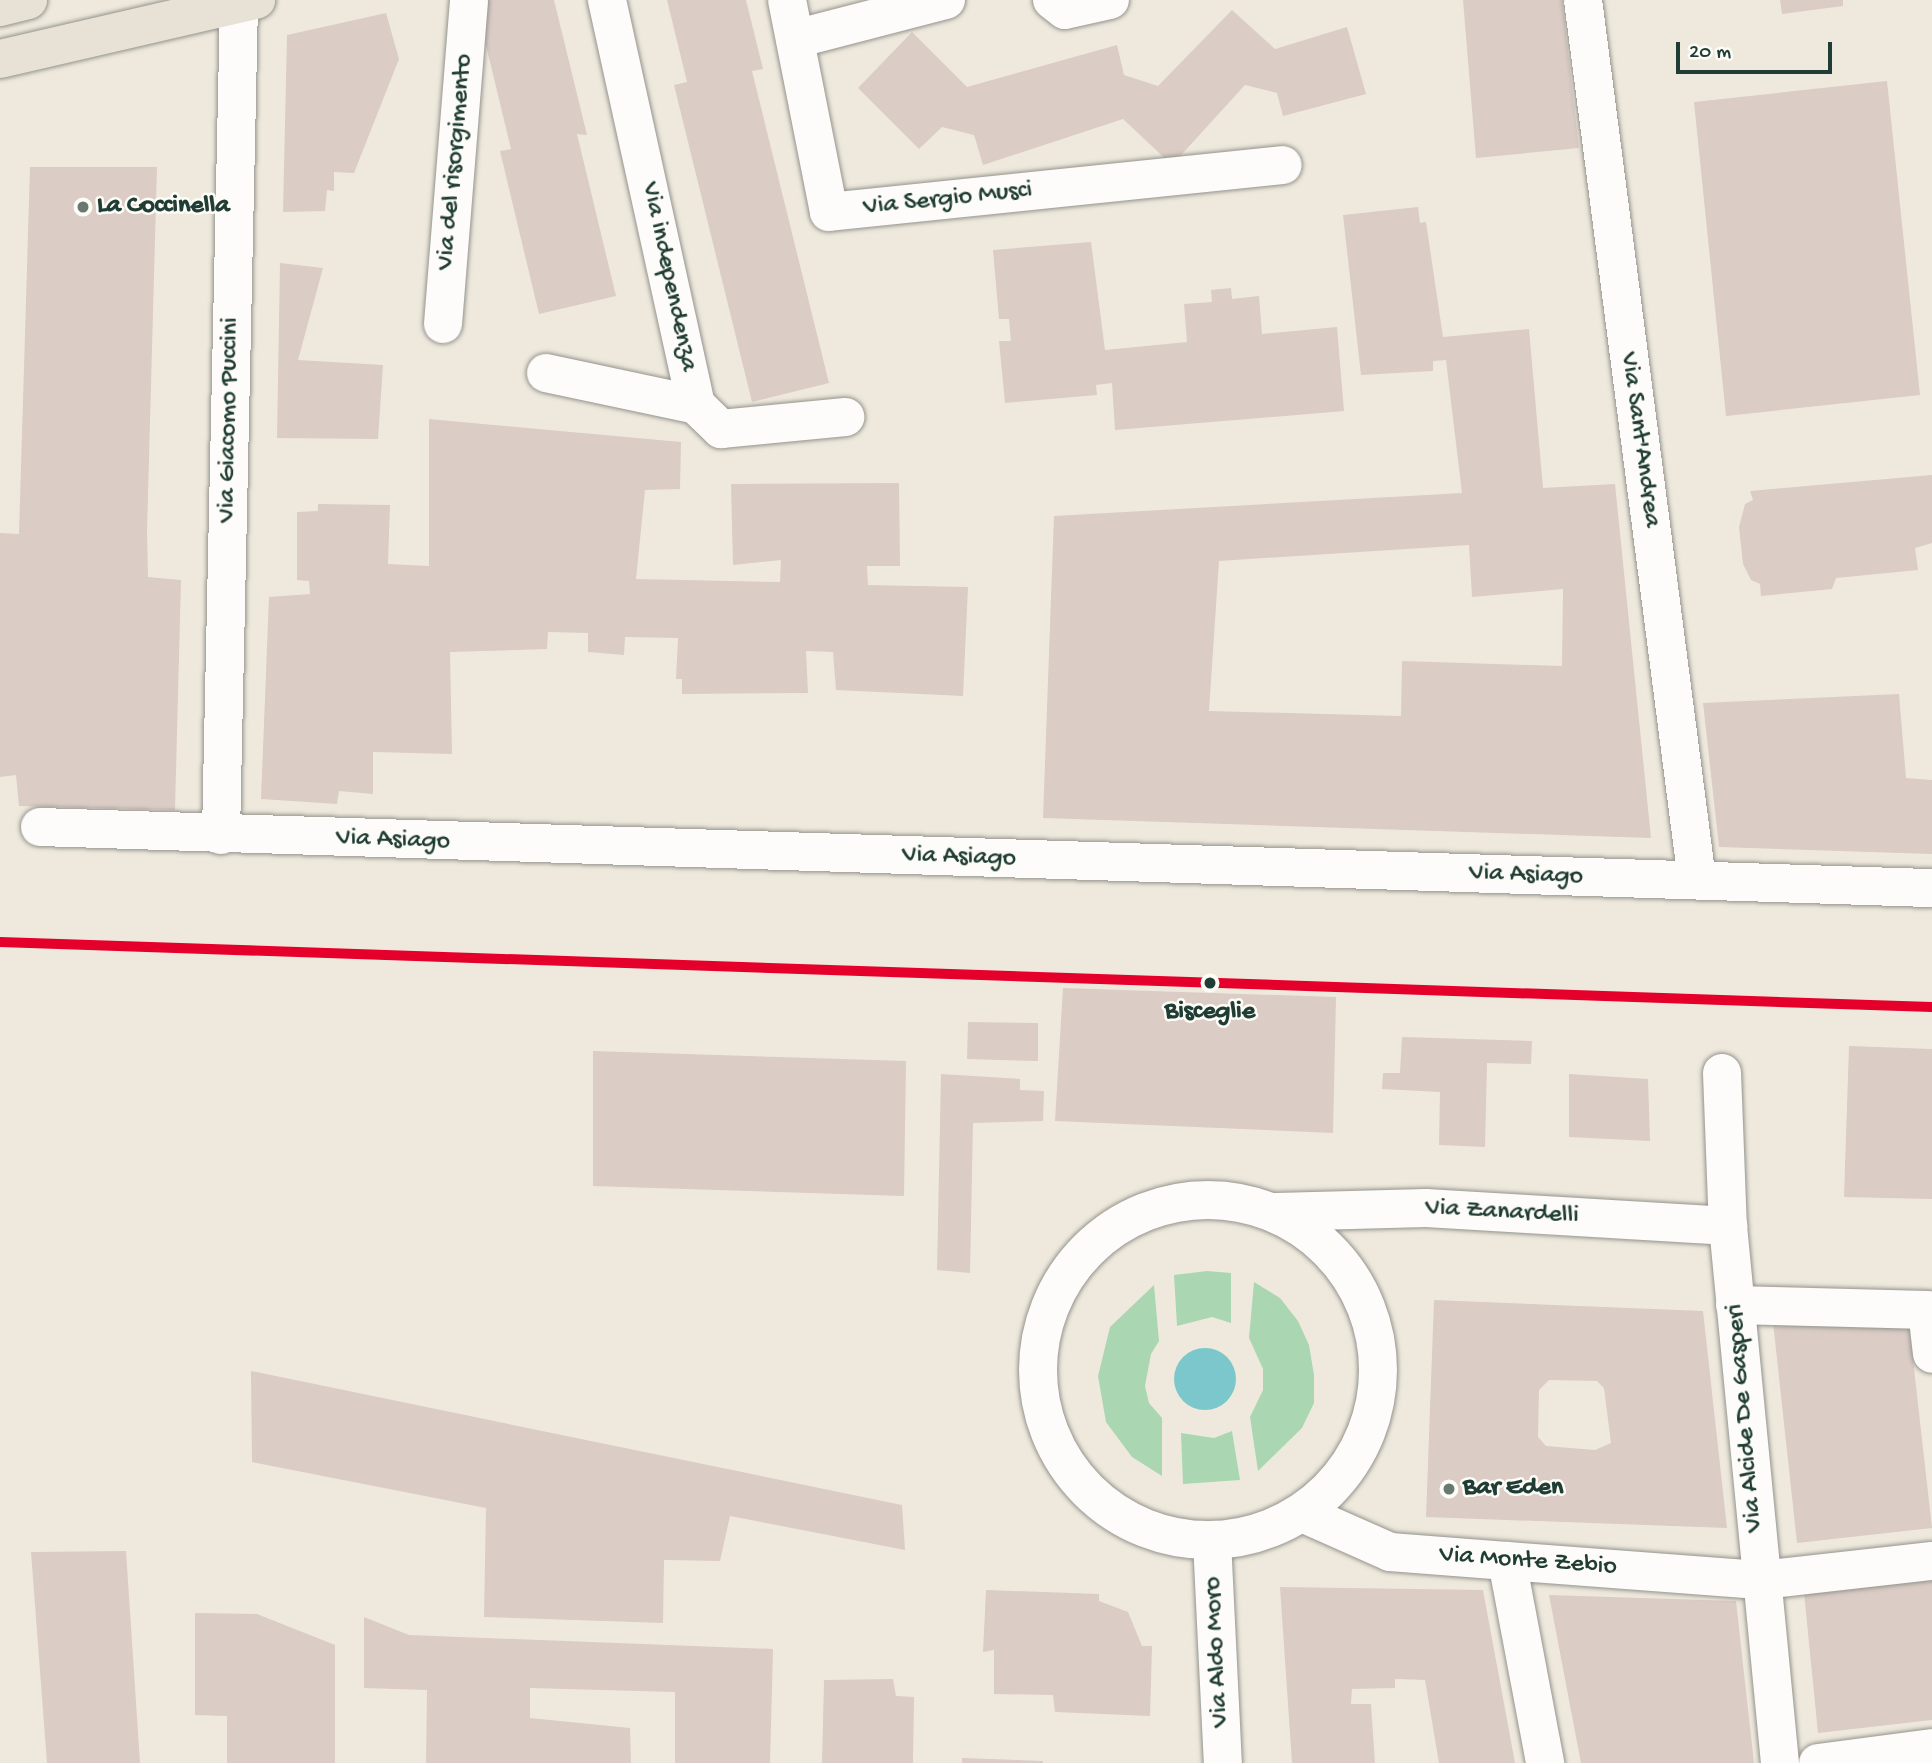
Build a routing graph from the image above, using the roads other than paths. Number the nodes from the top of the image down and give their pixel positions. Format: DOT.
graph roads {
  1 [pos="28,0"];
  2 [pos="469,0"];
  3 [pos="607,0"];
  4 [pos="787,0"];
  5 [pos="946,0"];
  6 [pos="1052,0"];
  7 [pos="1110,0"];
  8 [pos="1583,0"];
  9 [pos="248,2"];
  10 [pos="0,7"];
  11 [pos="795,39"];
  12 [pos="0,59"];
  13 [pos="1283,165"];
  14 [pos="443,324"];
  15 [pos="547,373"];
  16 [pos="696,405"];
  17 [pos="845,417"];
  18 [pos="40,827"];
  19 [pos="221,835"];
  20 [pos="1697,880"];
  21 [pos="1932,888"];
  22 [pos="1722,1073"];
  23 [pos="1276,1212"];
  24 [pos="1728,1226"];
  25 [pos="1735,1305"];
  26 [pos="1932,1354"];
  27 [pos="1302,1513"];
  28 [pos="1213,1541"];
  29 [pos="1507,1561"];
  30 [pos="1932,1561"];
  31 [pos="1762,1580"];
  32 [pos="1932,1748"];
  33 [pos="1223,1763"];
  34 [pos="1545,1763"];
  35 [pos="1780,1763"];
  36 [pos="1818,1763"];
  1 -- 10 [label="main road"];
  2 -- 14 [label="street, Via del risorgimento"];
  3 -- 16 [label="street, Via independenza"];
  4 -- 11 [label="street, Via Sergio Musci"];
  5 -- 11 [label="street"];
  6 -- 7 [label="street"];
  8 -- 20 [label="street, Via Sant'Andrea"];
  9 -- 12 [label="main road"];
  9 -- 19 [label="street, Via Giacomo Puccini"];
  11 -- 13 [label="street, Via Sergio Musci"];
  15 -- 16 [label="street, Via independenza"];
  16 -- 17 [label="street"];
  18 -- 19 [label="street, Via Asiago"];
  19 -- 20 [label="street, Via Asiago"];
  20 -- 21 [label="street, Via Asiago"];
  22 -- 24 [label="street, Via Alcide De Gasperi"];
  23 -- 24 [label="street, Via Zanardelli"];
  23 -- 27 [label="street"];
  23 -- 28 [label="street"];
  24 -- 25 [label="street, Via Alcide De Gasperi"];
  25 -- 26 [label="street"];
  25 -- 31 [label="street, Via Alcide De Gasperi"];
  27 -- 28 [label="street"];
  27 -- 29 [label="street, Via Monte Zebio"];
  28 -- 33 [label="street, Via Aldo Moro"];
  29 -- 31 [label="street, Via Monte Zebio"];
  29 -- 34 [label="street"];
  30 -- 31 [label="street, Via Monte Zebio"];
  31 -- 35 [label="street, Via Alcide De Gasperi"];
  32 -- 36 [label="street"];
}
